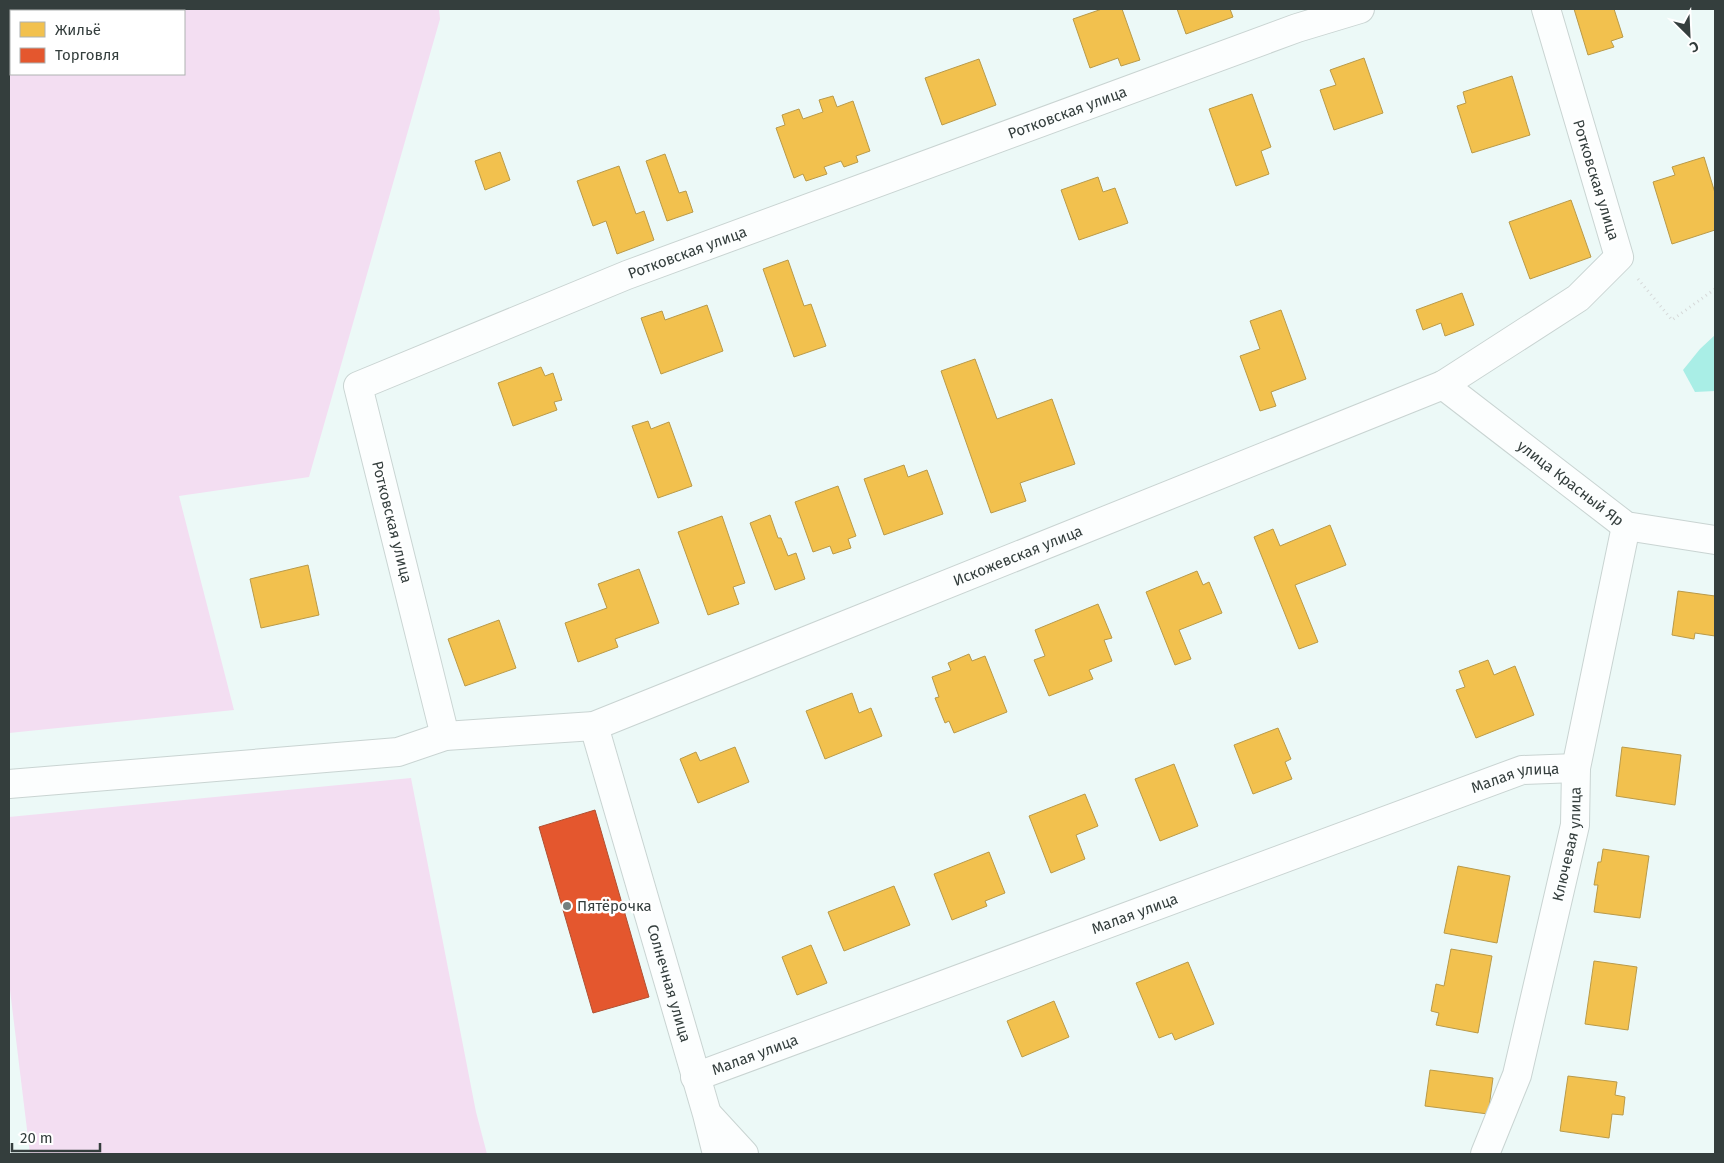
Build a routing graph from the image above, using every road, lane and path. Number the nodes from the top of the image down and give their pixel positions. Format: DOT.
graph roads {
  1 [pos="1360,9"];
  2 [pos="1546,9"];
  3 [pos="1619,256"];
  4 [pos="1715,289"];
  5 [pos="1443,385"];
  6 [pos="1626,526"];
  7 [pos="1715,540"];
  8 [pos="594,726"];
  9 [pos="445,736"];
  10 [pos="1576,768"];
  11 [pos="9,784"];
  12 [pos="695,1077"];
  13 [pos="707,1114"];
  14 [pos="717,1154"];
  15 [pos="744,1154"];
  16 [pos="1485,1154"];
  1 -- 9 [label="street, Ротковская улица"];
  2 -- 3 [label="street, Ротковская улица"];
  3 -- 4 [label="path"];
  3 -- 5 [label="street, Ротковская улица"];
  5 -- 6 [label="street, улица Красный Яр"];
  5 -- 8 [label="street, Искожевская улица"];
  6 -- 7 [label="street, улица Красный Яр"];
  6 -- 10 [label="street, Ключевая улица"];
  8 -- 9 [label="street, Искожевская улица"];
  8 -- 12 [label="street, Солнечная улица"];
  9 -- 11 [label="street, Искожевская улица"];
  10 -- 12 [label="street, Малая улица"];
  10 -- 16 [label="street, Ключевая улица"];
  12 -- 13 [label="street, Солнечная улица"];
  13 -- 14 [label="street, Солнечная улица"];
  13 -- 15 [label="street"];
}
